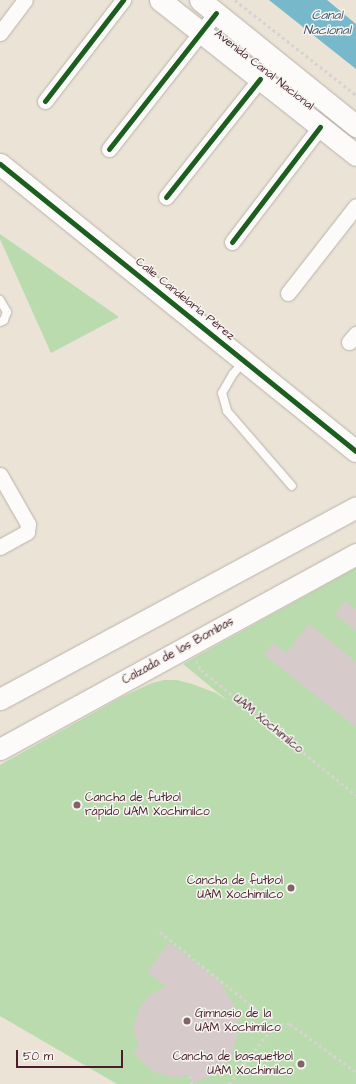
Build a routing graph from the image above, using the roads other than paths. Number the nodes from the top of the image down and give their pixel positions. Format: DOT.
graph roads {
  1 [pos="25,0"];
  2 [pos="123,0"];
  3 [pos="160,0"];
  4 [pos="200,0"];
  5 [pos="216,13"];
  6 [pos="200,32"];
  7 [pos="0,33"];
  8 [pos="260,79"];
  9 [pos="45,101"];
  10 [pos="356,126"];
  11 [pos="320,127"];
  12 [pos="109,149"];
  13 [pos="356,155"];
  14 [pos="0,164"];
  15 [pos="166,197"];
  16 [pos="356,206"];
  17 [pos="232,242"];
  18 [pos="288,293"];
  19 [pos="0,300"];
  20 [pos="0,322"];
  21 [pos="244,360"];
  22 [pos="356,451"];
  23 [pos="0,476"];
  24 [pos="292,486"];
  25 [pos="356,507"];
  26 [pos="2,542"];
  27 [pos="356,554"];
  28 [pos="0,699"];
  29 [pos="0,749"];
  1 -- 7 [label="street"];
  2 -- 9 [label="street"];
  3 -- 6 [label="main road, Avenida Canal Nacional"];
  4 -- 5 [label="main road, Avenida Canal Nacional"];
  5 -- 6 [label="street"];
  5 -- 10 [label="main road, Avenida Canal Nacional"];
  6 -- 8 [label="main road, Avenida Canal Nacional"];
  6 -- 12 [label="street"];
  8 -- 11 [label="main road, Avenida Canal Nacional"];
  8 -- 15 [label="street"];
  11 -- 13 [label="main road, Avenida Canal Nacional"];
  11 -- 17 [label="street"];
  14 -- 21 [label="main road, Calle Candelaria Pérez"];
  16 -- 18 [label="street"];
  19 -- 20 [label="lane"];
  21 -- 22 [label="main road, Calle Candelaria Pérez"];
  21 -- 24 [label="lane"];
  23 -- 26 [label="street"];
  25 -- 28 [label="main road"];
  27 -- 29 [label="main road, Calzada de las Bombas"];
}
